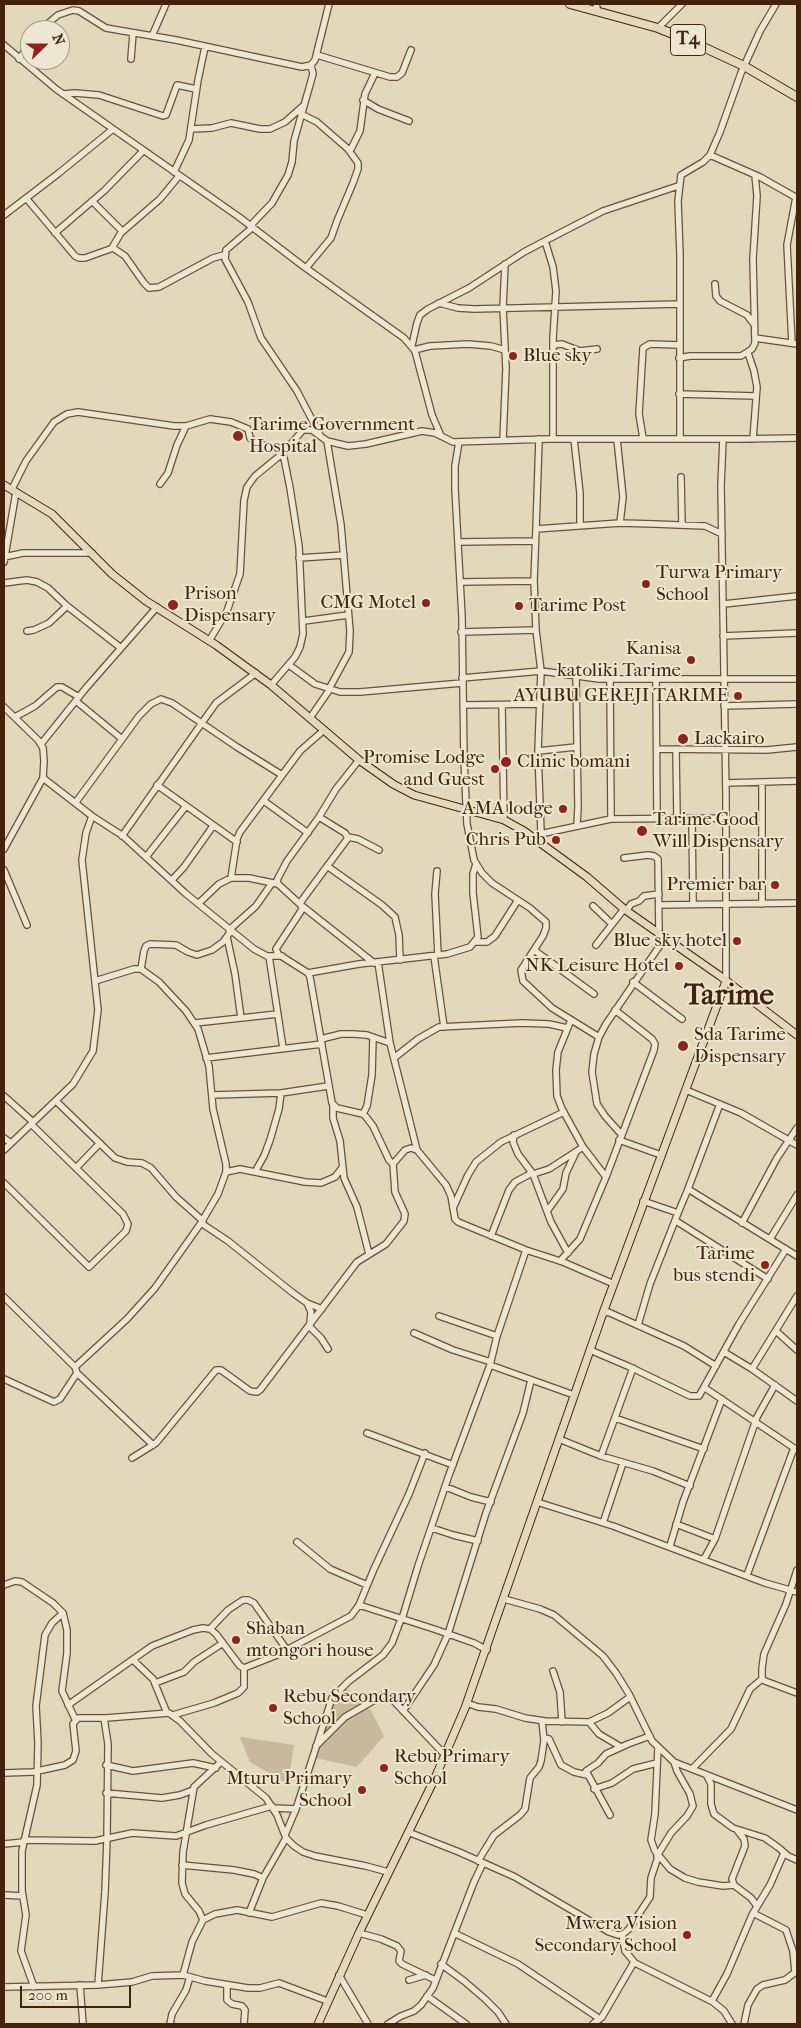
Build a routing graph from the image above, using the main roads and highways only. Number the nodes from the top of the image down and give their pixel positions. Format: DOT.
graph roads {
  1 [pos="570,4"];
  2 [pos="597,8"];
  3 [pos="797,97"];
  4 [pos="4,485"];
  5 [pos="726,981"];
  6 [pos="797,1035"];
  7 [pos="318,2024"];
  1 -- 2 [label="highway, T4"];
  2 -- 3 [label="highway, T4"];
  4 -- 5 [label="main road"];
  5 -- 6 [label="main road"];
  5 -- 7 [label="main road"];
}
